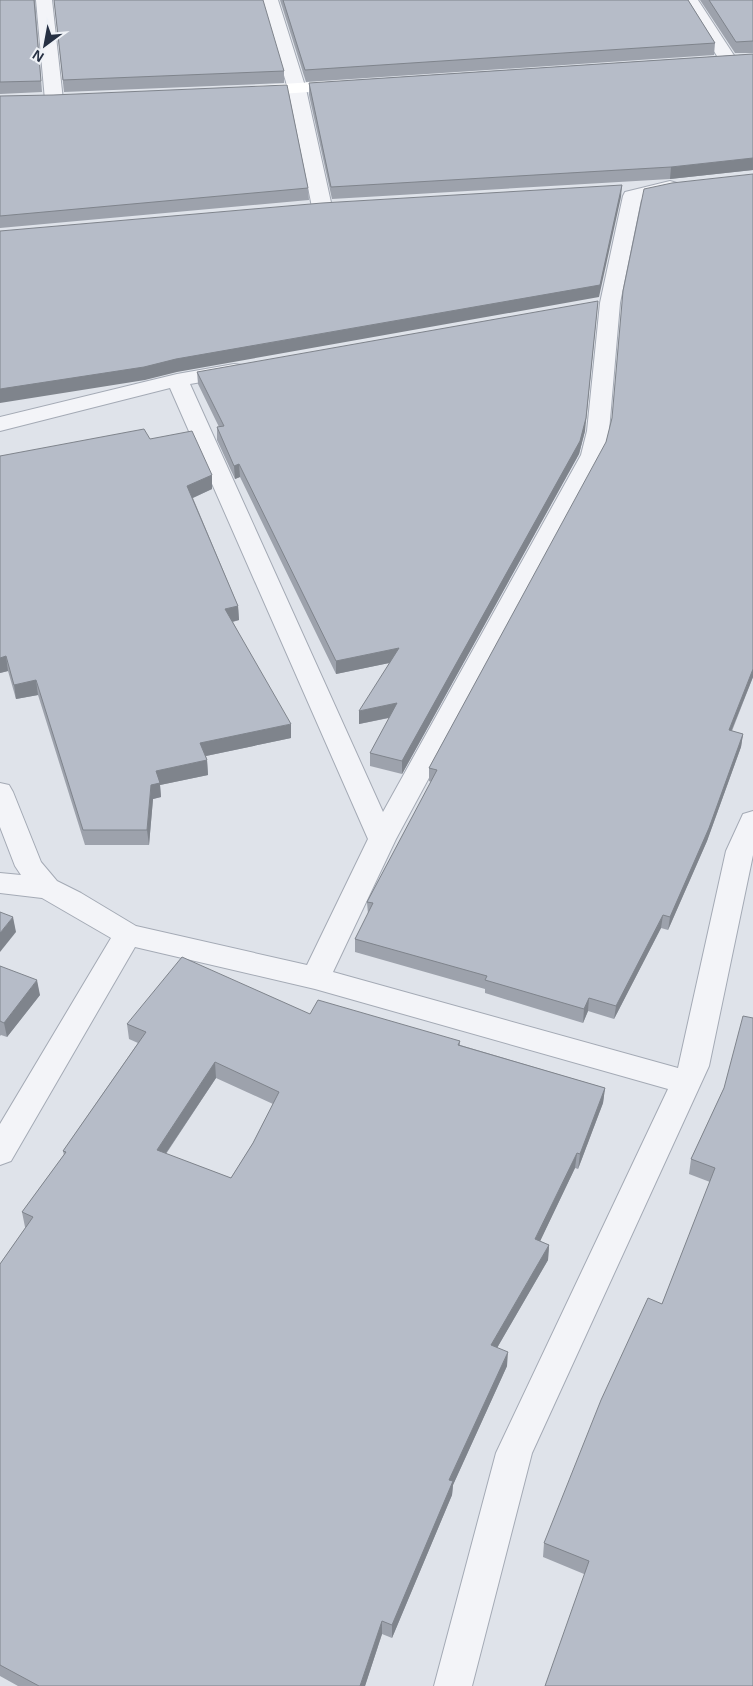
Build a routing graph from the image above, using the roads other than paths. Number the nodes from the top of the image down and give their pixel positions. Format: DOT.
graph roads {
  1 [pos="44,0"];
  2 [pos="270,0"];
  3 [pos="690,0"];
  4 [pos="736,59"];
  5 [pos="708,61"];
  6 [pos="366,84"];
  7 [pos="298,89"];
  8 [pos="239,91"];
  9 [pos="74,99"];
  10 [pos="36,100"];
  11 [pos="54,100"];
  12 [pos="620,190"];
  13 [pos="342,206"];
  14 [pos="322,207"];
  15 [pos="302,208"];
  16 [pos="256,366"];
  17 [pos="177,380"];
  18 [pos="0,424"];
  19 [pos="0,792"];
  20 [pos="753,821"];
  21 [pos="382,838"];
  22 [pos="0,883"];
  23 [pos="47,888"];
  24 [pos="128,935"];
  25 [pos="315,978"];
  26 [pos="686,1082"];
  27 [pos="0,1152"];
  28 [pos="453,1686"];
  1 -- 11 [label="street"];
  2 -- 7 [label="street"];
  3 -- 4 [label="street"];
  4 -- 5 [label="street"];
  6 -- 7 [label="street"];
  7 -- 8 [label="street"];
  7 -- 14 [label="street"];
  9 -- 11 [label="street"];
  10 -- 11 [label="street"];
  12 -- 21 [label="street"];
  13 -- 14 [label="street"];
  14 -- 15 [label="street"];
  16 -- 17 [label="street"];
  17 -- 18 [label="street"];
  17 -- 21 [label="street"];
  19 -- 23 [label="street"];
  20 -- 26 [label="street"];
  21 -- 25 [label="street"];
  22 -- 23 [label="street"];
  23 -- 24 [label="street"];
  24 -- 25 [label="street"];
  24 -- 27 [label="street"];
  25 -- 26 [label="street"];
  26 -- 28 [label="street"];
}
